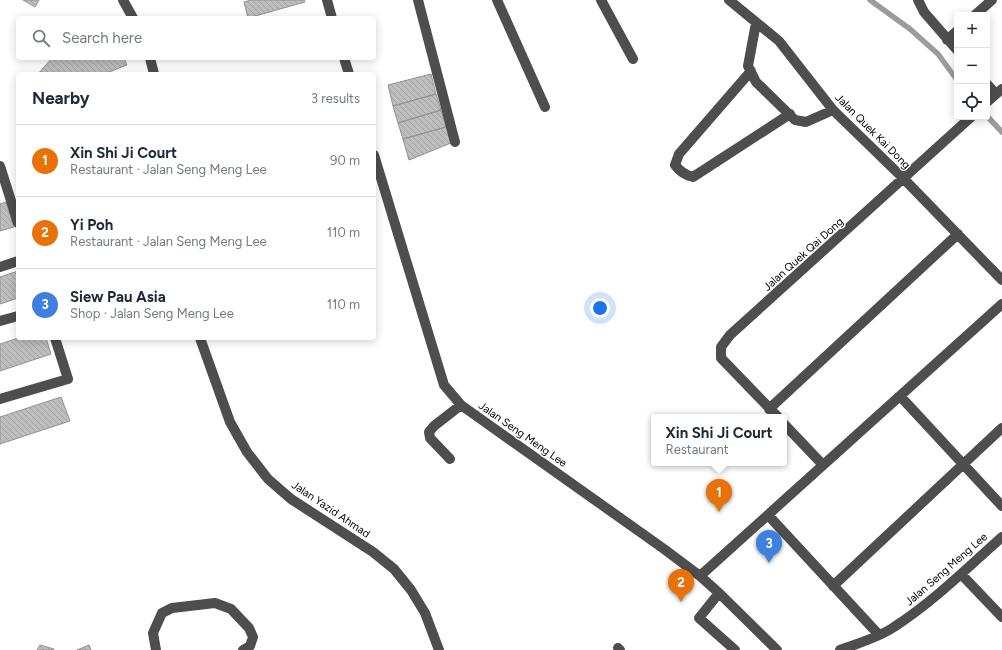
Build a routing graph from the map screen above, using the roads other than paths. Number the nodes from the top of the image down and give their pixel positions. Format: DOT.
graph roads {
  1 [pos="123,0"];
  2 [pos="327,0"];
  3 [pos="418,0"];
  4 [pos="497,0"];
  5 [pos="601,0"];
  6 [pos="729,0"];
  7 [pos="918,0"];
  8 [pos="992,0"];
  9 [pos="978,12"];
  10 [pos="132,16"];
  11 [pos="331,16"];
  12 [pos="756,23"];
  13 [pos="954,34"];
  14 [pos="947,40"];
  15 [pos="955,48"];
  16 [pos="633,59"];
  17 [pos="150,60"];
  18 [pos="345,60"];
  19 [pos="751,71"];
  20 [pos="154,72"];
  21 [pos="348,72"];
  22 [pos="545,108"];
  23 [pos="833,110"];
  24 [pos="790,114"];
  25 [pos="968,120"];
  26 [pos="455,142"];
  27 [pos="376,162"];
  28 [pos="0,166"];
  29 [pos="904,178"];
  30 [pos="2,180"];
  31 [pos="16,218"];
  32 [pos="958,234"];
  33 [pos="16,262"];
  34 [pos="0,267"];
  35 [pos="1002,280"];
  36 [pos="1002,304"];
  37 [pos="16,317"];
  38 [pos="0,321"];
  39 [pos="56,340"];
  40 [pos="201,340"];
  41 [pos="900,396"];
  42 [pos="0,399"];
  43 [pos="461,405"];
  44 [pos="770,408"];
  45 [pos="775,414"];
  46 [pos="787,427"];
  47 [pos="1002,428"];
  48 [pos="450,460"];
  49 [pos="963,464"];
  50 [pos="823,465"];
  51 [pos="1002,506"];
  52 [pos="768,515"];
  53 [pos="1002,537"];
  54 [pos="961,574"];
  55 [pos="700,576"];
  56 [pos="833,586"];
  57 [pos="719,592"];
  58 [pos="1002,617"];
  59 [pos="879,635"];
  60 [pos="156,650"];
  61 [pos="243,650"];
  62 [pos="439,650"];
  63 [pos="734,650"];
  64 [pos="777,650"];
  65 [pos="840,650"];
  1 -- 10 [label="street"];
  2 -- 11 [label="street"];
  3 -- 26 [label="street"];
  4 -- 22 [label="street"];
  5 -- 16 [label="street"];
  6 -- 12 [label="street, Jalan Quek Kai Dong"];
  7 -- 14 [label="street"];
  8 -- 9 [label="street"];
  12 -- 19 [label="street"];
  12 -- 23 [label="street, Jalan Quek Kai Dong"];
  13 -- 14 [label="street"];
  14 -- 15 [label="street"];
  17 -- 20 [label="street"];
  18 -- 21 [label="street"];
  19 -- 24 [label="street"];
  19 -- 24 [label="street"];
  23 -- 24 [label="street"];
  23 -- 29 [label="street, Jalan Quek Kai Dong"];
  25 -- 29 [label="street, Jalan Quek Qai Dong"];
  27 -- 43 [label="street, Jalan Seng Meng Lee"];
  28 -- 30 [label="street"];
  29 -- 32 [label="street, Jalan Quek Kai Dong"];
  29 -- 44 [label="street, Jalan Quek Qai Dong"];
  30 -- 31 [label="street"];
  32 -- 35 [label="street, Jalan Quek Kai Dong"];
  32 -- 44 [label="street"];
  33 -- 34 [label="street"];
  36 -- 41 [label="street"];
  37 -- 38 [label="street"];
  39 -- 42 [label="street"];
  40 -- 62 [label="street, Jalan Yazid Ahmad"];
  41 -- 49 [label="street"];
  41 -- 50 [label="street"];
  43 -- 48 [label="street"];
  43 -- 55 [label="street, Jalan Seng Meng Lee"];
  44 -- 45 [label="street, Jalan Quek Qai Dong"];
  46 -- 50 [label="street"];
  47 -- 49 [label="street"];
  49 -- 51 [label="street"];
  49 -- 56 [label="street"];
  50 -- 52 [label="street"];
  52 -- 55 [label="street"];
  52 -- 56 [label="street"];
  53 -- 54 [label="street, Jalan Seng Meng Lee"];
  54 -- 58 [label="street"];
  54 -- 59 [label="street, Jalan Seng Meng Lee"];
  55 -- 57 [label="street, Jalan Seng Meng Lee"];
  56 -- 59 [label="street"];
  57 -- 63 [label="street"];
  57 -- 64 [label="street, Jalan Seng Meng Lee"];
  59 -- 65 [label="street, Jalan Seng Meng Lee"];
  60 -- 61 [label="street"];
}
